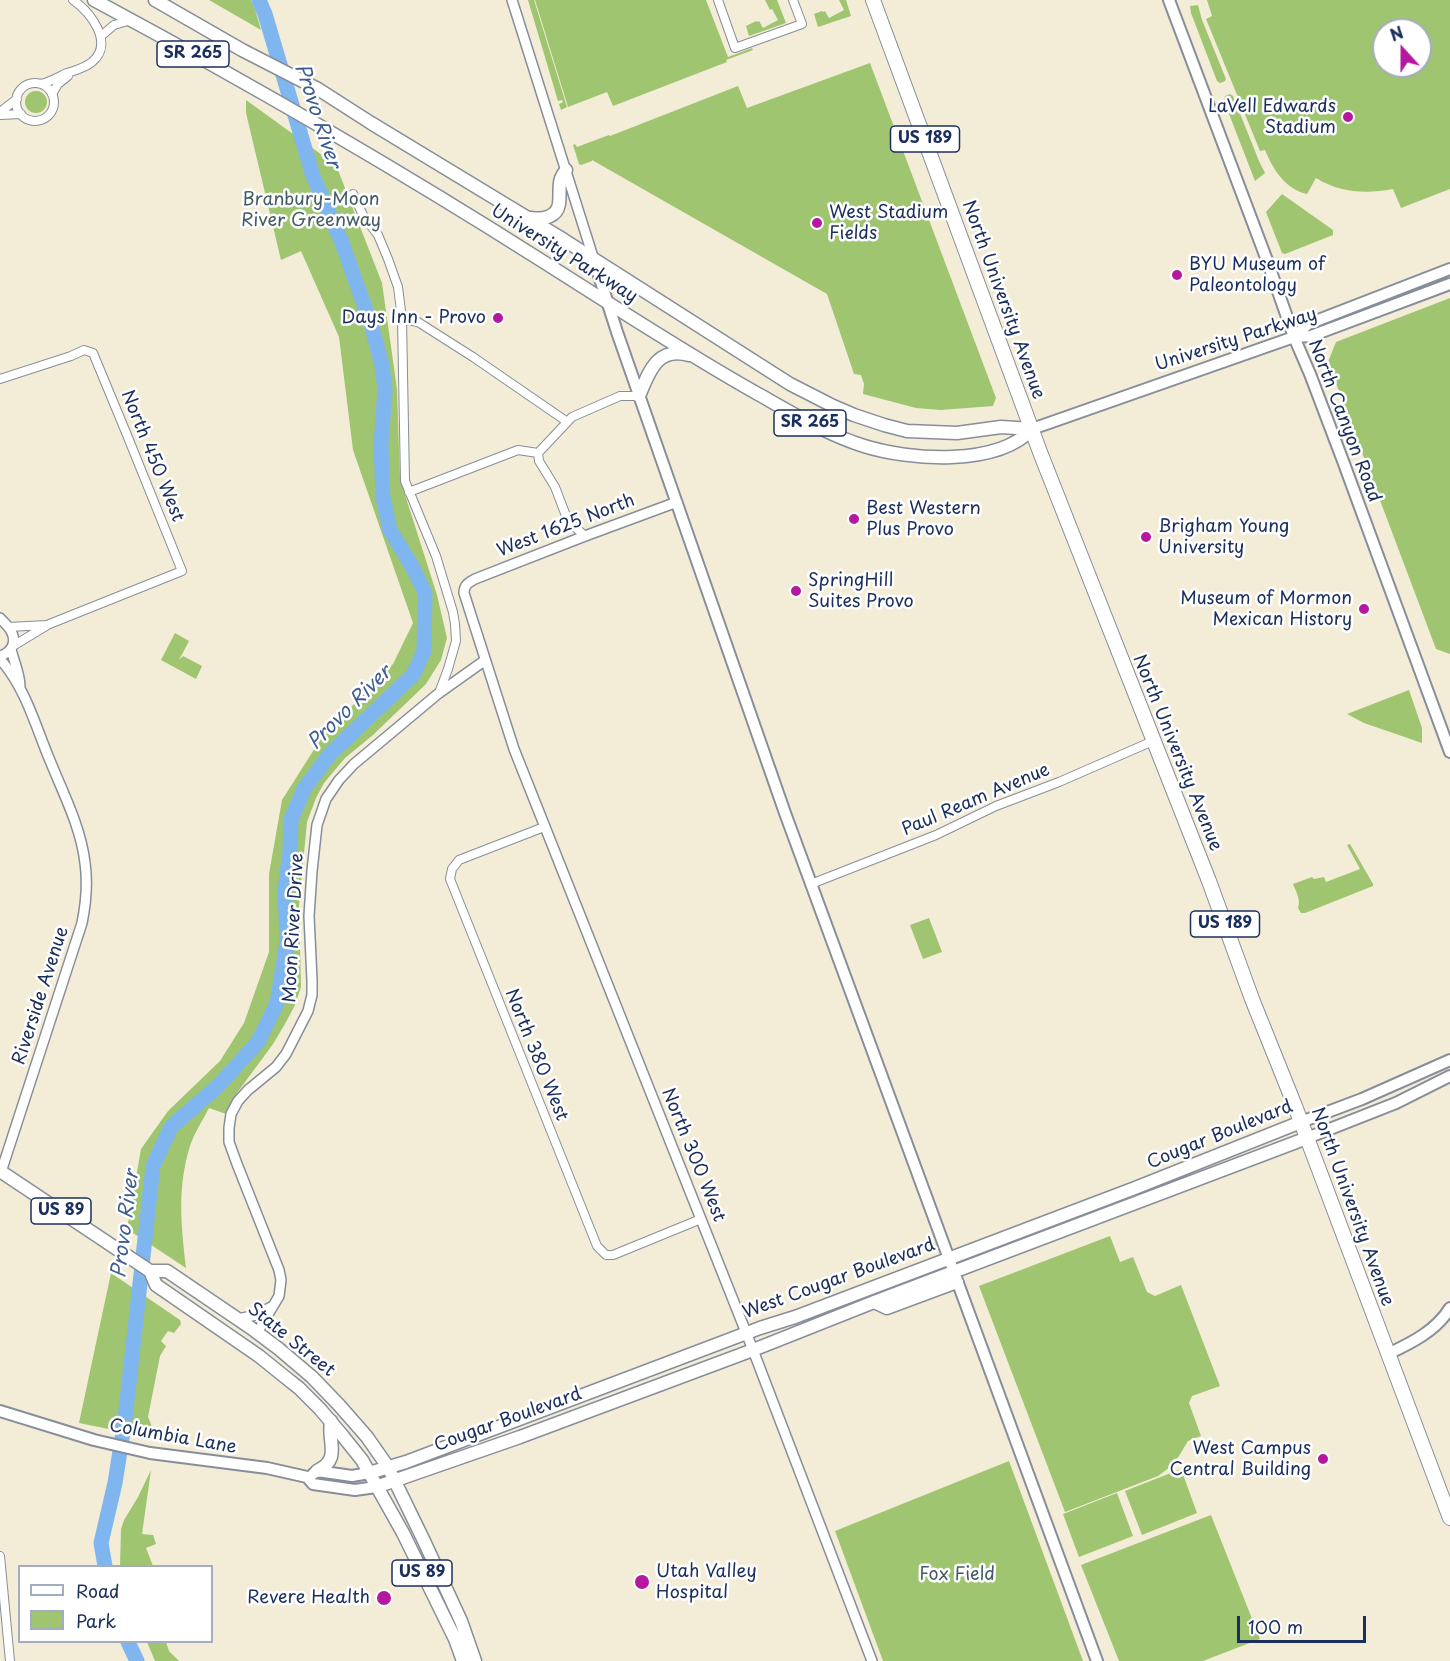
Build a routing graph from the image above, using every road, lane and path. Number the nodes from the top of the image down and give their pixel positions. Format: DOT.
graph roads {
  1 [pos="73,0"];
  2 [pos="94,0"];
  3 [pos="155,0"];
  4 [pos="512,0"];
  5 [pos="718,0"];
  6 [pos="793,0"];
  7 [pos="873,0"];
  8 [pos="1169,0"];
  9 [pos="131,20"];
  10 [pos="101,36"];
  11 [pos="76,71"];
  12 [pos="41,84"];
  13 [pos="52,94"];
  14 [pos="17,99"];
  15 [pos="0,114"];
  16 [pos="21,114"];
  17 [pos="566,170"];
  18 [pos="353,194"];
  19 [pos="525,216"];
  20 [pos="594,260"];
  21 [pos="1450,269"];
  22 [pos="1450,284"];
  23 [pos="607,302"];
  24 [pos="402,319"];
  25 [pos="1294,337"];
  26 [pos="692,356"];
  27 [pos="0,379"];
  28 [pos="639,396"];
  29 [pos="567,421"];
  30 [pos="1032,429"];
  31 [pos="538,453"];
  32 [pos="409,492"];
  33 [pos="677,502"];
  34 [pos="585,536"];
  35 [pos="467,584"];
  36 [pos="4,624"];
  37 [pos="47,625"];
  38 [pos="12,647"];
  39 [pos="0,658"];
  40 [pos="484,661"];
  41 [pos="21,687"];
  42 [pos="439,693"];
  43 [pos="1153,741"];
  44 [pos="1450,752"];
  45 [pos="544,827"];
  46 [pos="811,884"];
  47 [pos="1450,1060"];
  48 [pos="1450,1076"];
  49 [pos="1302,1122"];
  50 [pos="1307,1138"];
  51 [pos="0,1172"];
  52 [pos="1178,1186"];
  53 [pos="1135,1188"];
  54 [pos="701,1219"];
  55 [pos="948,1258"];
  56 [pos="150,1271"];
  57 [pos="955,1277"];
  58 [pos="273,1306"];
  59 [pos="1450,1308"];
  60 [pos="238,1319"];
  61 [pos="257,1333"];
  62 [pos="746,1333"];
  63 [pos="229,1335"];
  64 [pos="753,1350"];
  65 [pos="1388,1354"];
  66 [pos="651,1387"];
  67 [pos="556,1404"];
  68 [pos="0,1411"];
  69 [pos="331,1421"];
  70 [pos="388,1467"];
  71 [pos="369,1473"];
  72 [pos="312,1474"];
  73 [pos="394,1481"];
  74 [pos="376,1486"];
  75 [pos="1450,1518"];
  76 [pos="0,1556"];
  77 [pos="3,1618"];
  78 [pos="10,1661"];
  79 [pos="463,1661"];
  80 [pos="475,1661"];
  81 [pos="872,1661"];
  82 [pos="1097,1661"];
  1 -- 10 [label="street"];
  2 -- 9 [label="main road, University Parkway / SR 265"];
  3 -- 19 [label="main road, University Parkway / SR 265"];
  4 -- 17 [label="street"];
  5 -- 6 [label="street"];
  7 -- 30 [label="highway, North University Avenue / US 189"];
  8 -- 25 [label="main road, North Canyon Road"];
  9 -- 10 [label="street"];
  9 -- 23 [label="main road, University Parkway / SR 265"];
  10 -- 11 [label="street"];
  11 -- 12 [label="street"];
  11 -- 13 [label="street"];
  12 -- 13 [label="street"];
  12 -- 14 [label="street"];
  13 -- 16 [label="street"];
  14 -- 15 [label="street"];
  14 -- 16 [label="street"];
  15 -- 16 [label="street"];
  17 -- 19 [label="main road"];
  17 -- 20 [label="street"];
  18 -- 24 [label="street"];
  19 -- 20 [label="main road, University Parkway / SR 265"];
  20 -- 23 [label="main road"];
  20 -- 30 [label="main road, University Parkway / SR 265"];
  21 -- 25 [label="main road"];
  22 -- 25 [label="main road, University Parkway"];
  23 -- 26 [label="main road, University Parkway / SR 265"];
  23 -- 28 [label="main road"];
  24 -- 29 [label="street"];
  24 -- 32 [label="street"];
  25 -- 30 [label="main road, University Parkway"];
  25 -- 44 [label="main road, North Canyon Road"];
  26 -- 28 [label="main road"];
  26 -- 30 [label="main road, University Parkway / SR 265"];
  27 -- 37 [label="street, North 450 West"];
  28 -- 29 [label="street"];
  28 -- 33 [label="main road"];
  29 -- 31 [label="street"];
  30 -- 43 [label="highway, North University Avenue / US 189"];
  31 -- 32 [label="street"];
  31 -- 34 [label="street"];
  32 -- 42 [label="street"];
  33 -- 34 [label="street, West 1625 North"];
  33 -- 46 [label="main road"];
  34 -- 35 [label="street, West 1625 North"];
  35 -- 40 [label="street, North 300 West"];
  36 -- 37 [label="street"];
  36 -- 38 [label="street"];
  37 -- 38 [label="street"];
  38 -- 39 [label="street"];
  38 -- 41 [label="street"];
  39 -- 41 [label="street"];
  40 -- 42 [label="street"];
  40 -- 45 [label="street, North 300 West"];
  41 -- 51 [label="street, Riverside Avenue"];
  42 -- 58 [label="street, Moon River Drive"];
  43 -- 46 [label="street, Paul Ream Avenue"];
  43 -- 49 [label="highway, North University Avenue / US 189"];
  45 -- 54 [label="street, North 300 West"];
  45 -- 54 [label="street, North 380 West"];
  46 -- 55 [label="main road"];
  47 -- 49 [label="main road, Cougar Boulevard"];
  48 -- 50 [label="main road, Cougar Boulevard"];
  49 -- 50 [label="highway, North University Avenue / US 189"];
  49 -- 53 [label="main road, Cougar Boulevard"];
  50 -- 52 [label="main road, Cougar Boulevard"];
  50 -- 65 [label="highway, North University Avenue / US 189"];
  51 -- 56 [label="main road, State Street / US 89"];
  52 -- 57 [label="main road, West Cougar Boulevard"];
  53 -- 55 [label="main road, West Cougar Boulevard"];
  54 -- 62 [label="street, North 300 West"];
  55 -- 57 [label="main road"];
  55 -- 62 [label="main road, West Cougar Boulevard"];
  56 -- 60 [label="main road, State Street / US 89"];
  56 -- 63 [label="main road, State Street / US 89"];
  57 -- 64 [label="main road, West Cougar Boulevard"];
  57 -- 82 [label="main road"];
  58 -- 60 [label="street"];
  58 -- 61 [label="street, Moon River Drive"];
  59 -- 65 [label="main road"];
  60 -- 61 [label="main road, State Street / US 89"];
  61 -- 63 [label="main road"];
  61 -- 70 [label="main road, State Street / US 89"];
  62 -- 64 [label="street, North 300 West"];
  62 -- 67 [label="main road, West Cougar Boulevard"];
  63 -- 69 [label="main road, State Street / US 89"];
  64 -- 66 [label="main road, West Cougar Boulevard"];
  64 -- 81 [label="street, North 300 West"];
  65 -- 75 [label="highway, North University Avenue / US 189"];
  66 -- 73 [label="main road, Cougar Boulevard"];
  67 -- 70 [label="main road, Cougar Boulevard"];
  68 -- 72 [label="main road, Columbia Lane"];
  69 -- 71 [label="main road, State Street / US 89"];
  69 -- 72 [label="main road"];
  70 -- 71 [label="main road, Cougar Boulevard"];
  70 -- 73 [label="main road, US 89"];
  71 -- 72 [label="main road, Columbia Lane"];
  71 -- 74 [label="main road, US 89"];
  72 -- 74 [label="main road, Columbia Lane"];
  73 -- 74 [label="main road, Cougar Boulevard"];
  73 -- 80 [label="main road, US 89"];
  74 -- 79 [label="main road, US 89"];
  76 -- 77 [label="street"];
  77 -- 78 [label="street"];
}
